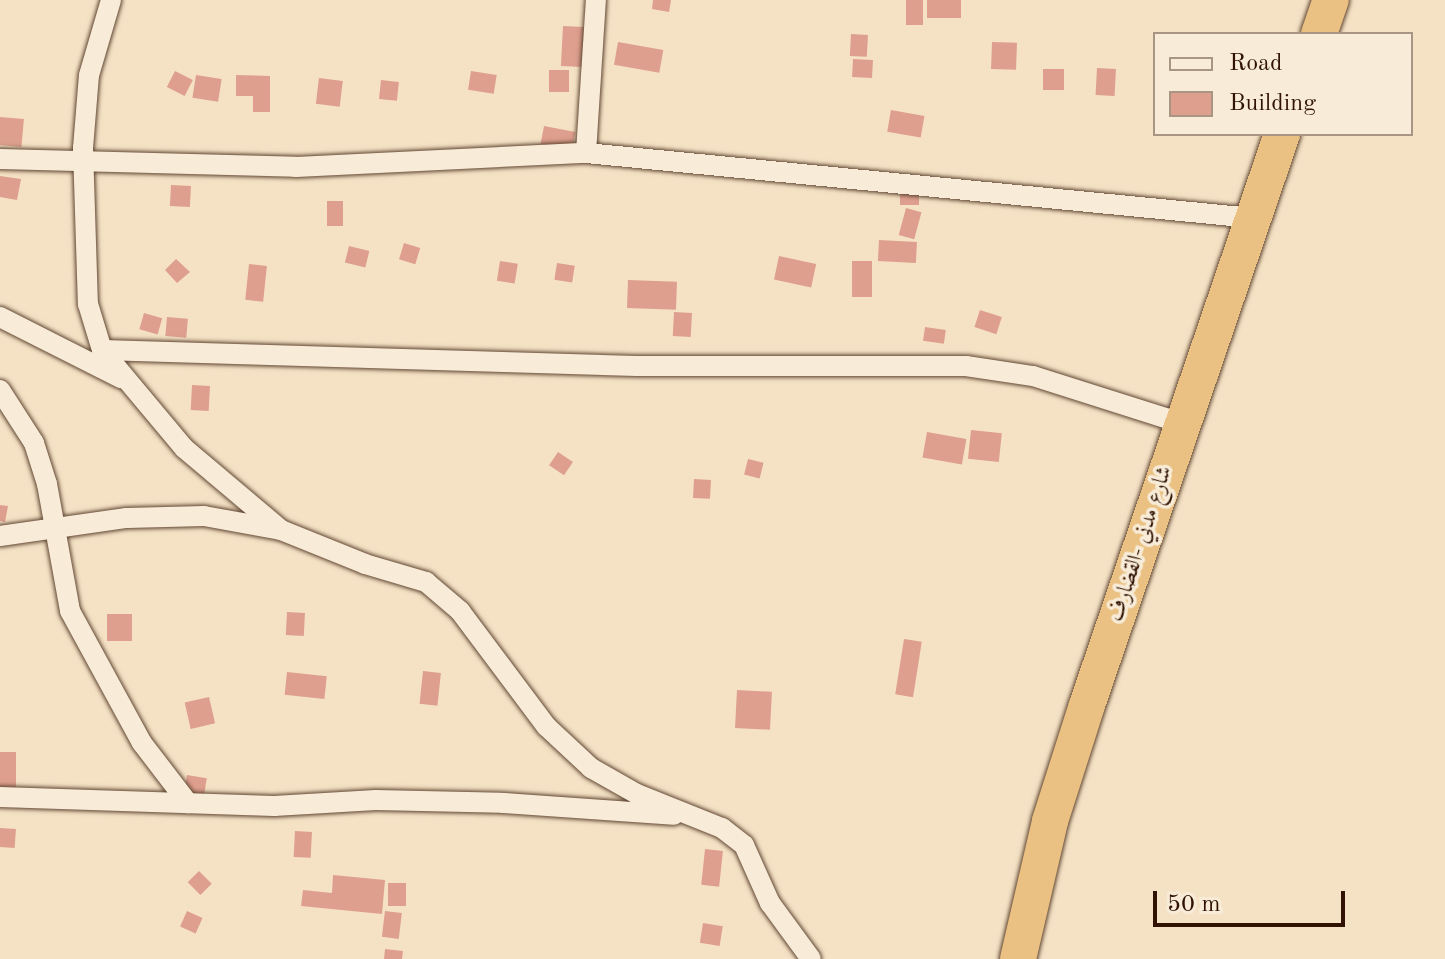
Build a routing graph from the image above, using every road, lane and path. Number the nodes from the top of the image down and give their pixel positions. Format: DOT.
graph roads {
  1 [pos="111,0"];
  2 [pos="596,0"];
  3 [pos="1331,0"];
  4 [pos="1320,32"];
  5 [pos="1281,136"];
  6 [pos="586,153"];
  7 [pos="0,159"];
  8 [pos="83,161"];
  9 [pos="1252,218"];
  10 [pos="0,317"];
  11 [pos="102,350"];
  12 [pos="121,378"];
  13 [pos="0,390"];
  14 [pos="1181,423"];
  15 [pos="55,528"];
  16 [pos="281,530"];
  17 [pos="0,536"];
  18 [pos="0,797"];
  19 [pos="188,803"];
  20 [pos="694,816"];
  21 [pos="811,959"];
  22 [pos="1018,959"];
  1 -- 8 [label="street"];
  2 -- 6 [label="street"];
  3 -- 4 [label="highway"];
  5 -- 9 [label="highway, شارع مدني -القضارف"];
  6 -- 8 [label="street"];
  6 -- 9 [label="street"];
  7 -- 8 [label="street"];
  8 -- 11 [label="street"];
  9 -- 14 [label="highway, شارع مدني -القضارف"];
  10 -- 12 [label="street"];
  11 -- 12 [label="street"];
  11 -- 14 [label="street"];
  12 -- 16 [label="street"];
  13 -- 15 [label="street"];
  14 -- 22 [label="highway, شارع مدني -القضارف"];
  15 -- 16 [label="street"];
  15 -- 17 [label="street"];
  15 -- 19 [label="street"];
  16 -- 20 [label="street"];
  18 -- 19 [label="street"];
  19 -- 20 [label="street"];
  20 -- 21 [label="street"];
}
